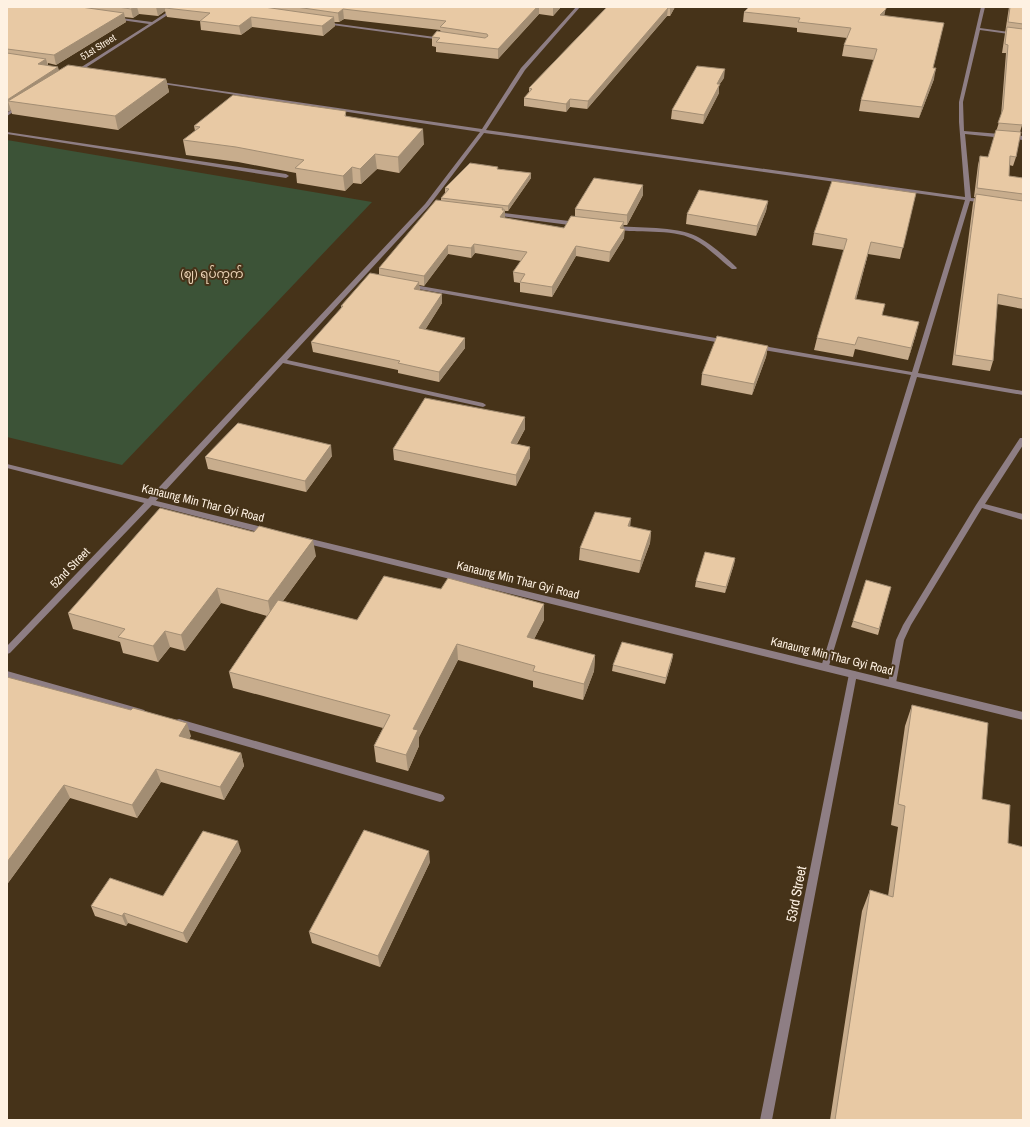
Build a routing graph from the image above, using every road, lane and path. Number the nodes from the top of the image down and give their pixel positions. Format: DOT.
graph roads {
  1 [pos="178,7"];
  2 [pos="578,7"];
  3 [pos="984,7"];
  4 [pos="106,17"];
  5 [pos="322,22"];
  6 [pos="152,23"];
  7 [pos="978,29"];
  8 [pos="1023,35"];
  9 [pos="446,40"];
  10 [pos="77,70"];
  11 [pos="70,72"];
  12 [pos="85,72"];
  13 [pos="148,81"];
  14 [pos="26,103"];
  15 [pos="7,115"];
  16 [pos="483,131"];
  17 [pos="962,132"];
  18 [pos="7,133"];
  19 [pos="1023,138"];
  20 [pos="286,176"];
  21 [pos="968,198"];
  22 [pos="992,202"];
  23 [pos="427,206"];
  24 [pos="435,206"];
  25 [pos="488,213"];
  26 [pos="585,225"];
  27 [pos="606,227"];
  28 [pos="734,268"];
  29 [pos="361,278"];
  30 [pos="369,279"];
  31 [pos="400,284"];
  32 [pos="736,343"];
  33 [pos="751,346"];
  34 [pos="284,361"];
  35 [pos="915,374"];
  36 [pos="1023,393"];
  37 [pos="483,405"];
  38 [pos="1023,440"];
  39 [pos="7,466"];
  40 [pos="150,502"];
  41 [pos="980,505"];
  42 [pos="1023,517"];
  43 [pos="274,533"];
  44 [pos="298,538"];
  45 [pos="7,650"];
  46 [pos="825,667"];
  47 [pos="7,674"];
  48 [pos="852,674"];
  49 [pos="892,683"];
  50 [pos="151,715"];
  51 [pos="1023,716"];
  52 [pos="166,720"];
  53 [pos="440,798"];
  54 [pos="766,1120"];
  1 -- 6 [label="street, 51st Street"];
  2 -- 16 [label="street, 52nd Street"];
  3 -- 7 [label="street"];
  4 -- 6 [label="street"];
  5 -- 9 [label="street"];
  6 -- 10 [label="street, 51st Street"];
  7 -- 8 [label="street"];
  7 -- 17 [label="street"];
  10 -- 11 [label="street"];
  10 -- 12 [label="street"];
  13 -- 16 [label="street"];
  14 -- 15 [label="street"];
  16 -- 21 [label="street"];
  16 -- 23 [label="street, 52nd Street"];
  17 -- 19 [label="street"];
  17 -- 21 [label="street"];
  18 -- 20 [label="street"];
  21 -- 22 [label="street"];
  21 -- 35 [label="street"];
  23 -- 24 [label="street"];
  23 -- 29 [label="street, 52nd Street"];
  25 -- 26 [label="street"];
  27 -- 28 [label="street"];
  29 -- 30 [label="street"];
  29 -- 34 [label="street, 52nd Street"];
  31 -- 32 [label="street"];
  33 -- 35 [label="street"];
  34 -- 37 [label="street"];
  34 -- 40 [label="street, 52nd Street"];
  35 -- 36 [label="street"];
  35 -- 46 [label="street"];
  38 -- 41 [label="street"];
  39 -- 40 [label="street, Kanaung Min Thar Gyi Road"];
  40 -- 43 [label="street, Kanaung Min Thar Gyi Road"];
  40 -- 45 [label="street, 52nd Street"];
  41 -- 42 [label="street"];
  41 -- 49 [label="street"];
  44 -- 46 [label="street, Kanaung Min Thar Gyi Road"];
  46 -- 48 [label="street, Kanaung Min Thar Gyi Road"];
  47 -- 50 [label="street"];
  48 -- 49 [label="street, Kanaung Min Thar Gyi Road"];
  48 -- 54 [label="street, 53rd Street"];
  49 -- 51 [label="street, Kanaung Min Thar Gyi Road"];
  52 -- 53 [label="street"];
}
